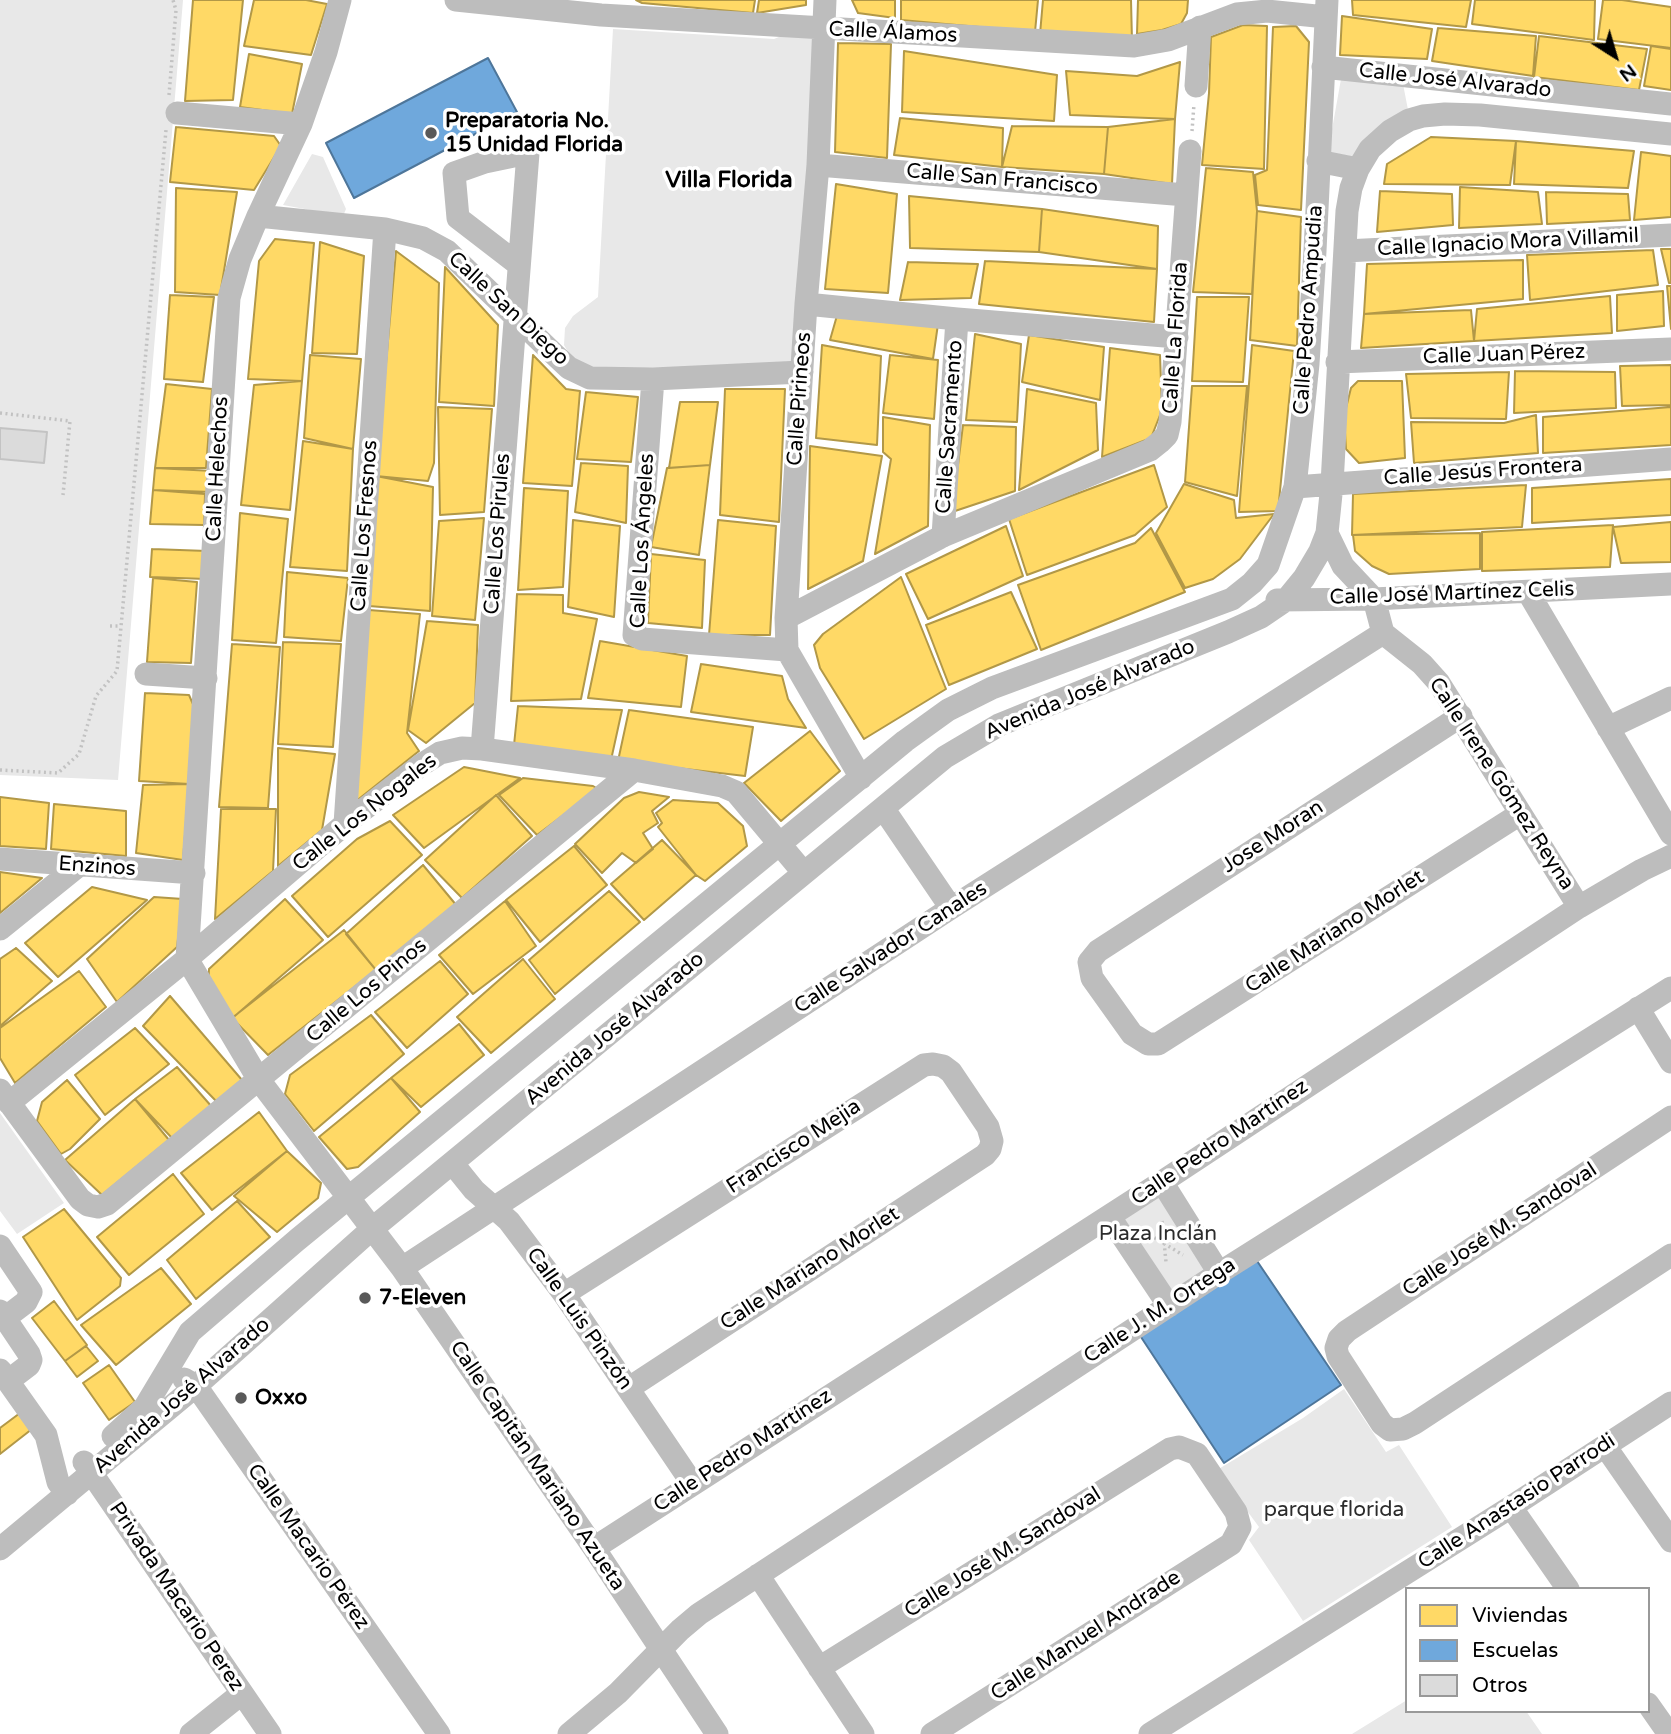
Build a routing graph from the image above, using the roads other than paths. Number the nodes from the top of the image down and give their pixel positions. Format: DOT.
graph roads {
  1 [pos="340,0"];
  2 [pos="456,0"];
  3 [pos="825,0"];
  4 [pos="602,8"];
  5 [pos="1326,9"];
  6 [pos="1200,27"];
  7 [pos="823,29"];
  8 [pos="1323,67"];
  9 [pos="1423,77"];
  10 [pos="1196,86"];
  11 [pos="1671,104"];
  12 [pos="170,114"];
  13 [pos="1423,116"];
  14 [pos="301,124"];
  15 [pos="1671,134"];
  16 [pos="1190,150"];
  17 [pos="1318,161"];
  18 [pos="818,165"];
  19 [pos="1358,169"];
  20 [pos="1186,195"];
  21 [pos="257,216"];
  22 [pos="385,229"];
  23 [pos="1671,235"];
  24 [pos="1345,251"];
  25 [pos="519,265"];
  26 [pos="806,304"];
  27 [pos="515,319"];
  28 [pos="957,319"];
  29 [pos="1177,337"];
  30 [pos="1671,349"];
  31 [pos="1337,362"];
  32 [pos="802,372"];
  33 [pos="653,379"];
  34 [pos="1671,459"];
  35 [pos="1332,484"];
  36 [pos="1295,487"];
  37 [pos="1327,533"];
  38 [pos="943,536"];
  39 [pos="1671,584"];
  40 [pos="1528,592"];
  41 [pos="1232,599"];
  42 [pos="1374,599"];
  43 [pos="1286,600"];
  44 [pos="786,618"];
  45 [pos="1383,633"];
  46 [pos="787,650"];
  47 [pos="146,674"];
  48 [pos="206,678"];
  49 [pos="1671,698"];
  50 [pos="1461,716"];
  51 [pos="1608,728"];
  52 [pos="482,749"];
  53 [pos="634,770"];
  54 [pos="861,778"];
  55 [pos="883,808"];
  56 [pos="1520,814"];
  57 [pos="345,824"];
  58 [pos="1671,834"];
  59 [pos="780,843"];
  60 [pos="1671,856"];
  61 [pos="0,859"];
  62 [pos="78,866"];
  63 [pos="803,872"];
  64 [pos="194,873"];
  65 [pos="1579,907"];
  66 [pos="951,908"];
  67 [pos="0,929"];
  68 [pos="187,959"];
  69 [pos="1671,988"];
  70 [pos="1638,1008"];
  71 [pos="1148,1044"];
  72 [pos="1671,1062"];
  73 [pos="259,1080"];
  74 [pos="5,1096"];
  75 [pos="1671,1117"];
  76 [pos="990,1149"];
  77 [pos="453,1164"];
  78 [pos="1162,1182"];
  79 [pos="350,1198"];
  80 [pos="494,1208"];
  81 [pos="1109,1216"];
  82 [pos="373,1228"];
  83 [pos="0,1246"];
  84 [pos="1671,1255"];
  85 [pos="402,1268"];
  86 [pos="1219,1273"];
  87 [pos="564,1294"];
  88 [pos="1168,1306"];
  89 [pos="2,1314"];
  90 [pos="169,1370"];
  91 [pos="4,1376"];
  92 [pos="196,1386"];
  93 [pos="628,1388"];
  94 [pos="1671,1403"];
  95 [pos="1605,1446"];
  96 [pos="1190,1449"];
  97 [pos="88,1467"];
  98 [pos="692,1483"];
  99 [pos="62,1488"];
  100 [pos="1511,1507"];
  101 [pos="0,1528"];
  102 [pos="1671,1541"];
  103 [pos="594,1548"];
  104 [pos="0,1549"];
  105 [pos="758,1575"];
  106 [pos="1567,1587"];
  107 [pos="660,1650"];
  108 [pos="819,1668"];
  109 [pos="241,1693"];
  110 [pos="1650,1707"];
  111 [pos="191,1734"];
  112 [pos="270,1734"];
  113 [pos="439,1734"];
  114 [pos="569,1734"];
  115 [pos="717,1734"];
  116 [pos="863,1734"];
  117 [pos="932,1734"];
  118 [pos="1150,1734"];
  119 [pos="1669,1734"];
  1 -- 14 [label="street, Calle Helechos"];
  2 -- 4 [label="street, Calle Álamos"];
  3 -- 7 [label="street, Calle Pirineos"];
  4 -- 7 [label="street, Calle Álamos"];
  5 -- 6 [label="street, Calle Álamos"];
  5 -- 8 [label="street, Calle Pedro Ampudia"];
  6 -- 7 [label="street, Calle Álamos"];
  6 -- 10 [label="street"];
  7 -- 18 [label="street, Calle Pirineos"];
  8 -- 9 [label="street, Calle José Alvarado"];
  8 -- 17 [label="street, Calle Pedro Ampudia"];
  9 -- 11 [label="street, Calle José Alvarado"];
  9 -- 13 [label="street"];
  12 -- 14 [label="street"];
  13 -- 15 [label="street, Calle José Alvarado"];
  13 -- 19 [label="street, Calle Pedro Ampudia"];
  14 -- 21 [label="street, Calle Helechos"];
  16 -- 20 [label="street, Calle La Florida"];
  17 -- 19 [label="street"];
  17 -- 36 [label="street, Calle Pedro Ampudia"];
  18 -- 20 [label="street, Calle San Francisco"];
  18 -- 26 [label="street, Calle Pirineos"];
  19 -- 24 [label="street, Calle Pedro Ampudia"];
  20 -- 29 [label="street, Calle La Florida"];
  21 -- 22 [label="street, Calle San Diego"];
  21 -- 48 [label="street, Calle Helechos"];
  22 -- 27 [label="street, Calle San Diego"];
  22 -- 57 [label="street, Calle Los Fresnos"];
  23 -- 24 [label="street, Calle Ignacio Mora Villamil"];
  24 -- 31 [label="street, Calle Pedro Ampudia"];
  25 -- 25 [label="street, Calle Los Pirules"];
  25 -- 27 [label="street, Calle Los Pirules"];
  26 -- 28 [label="street"];
  26 -- 32 [label="street, Calle Pirineos"];
  27 -- 33 [label="street, Calle San Diego"];
  27 -- 52 [label="street, Calle Los Pirules"];
  28 -- 29 [label="street"];
  28 -- 38 [label="street, Calle Sacramento"];
  29 -- 38 [label="street, Calle La Florida"];
  30 -- 31 [label="street, Calle Juan Pérez"];
  31 -- 35 [label="street, Calle Pedro Ampudia"];
  32 -- 33 [label="street, Calle San Diego"];
  32 -- 44 [label="street, Calle Pirineos"];
  33 -- 46 [label="street, Calle Los Ángeles"];
  34 -- 35 [label="street, Calle Jesús Frontera"];
  35 -- 36 [label="street, Calle Jesús Frontera"];
  35 -- 37 [label="street, Calle Pedro Ampudia"];
  36 -- 41 [label="street, Calle Pedro Ampudia"];
  37 -- 42 [label="street"];
  37 -- 43 [label="street, Calle Pedro Ampudia"];
  38 -- 44 [label="street, Calle La Florida"];
  39 -- 40 [label="street, Calle José Martínez Celis"];
  40 -- 42 [label="street, Calle José Martínez Celis"];
  40 -- 51 [label="street"];
  41 -- 43 [label="street, Calle José Martínez Celis"];
  41 -- 54 [label="street, Avenida José Alvarado"];
  42 -- 43 [label="street, Calle José Martínez Celis"];
  42 -- 45 [label="street"];
  43 -- 55 [label="street, Avenida José Alvarado"];
  44 -- 46 [label="street, Calle Pirineos"];
  45 -- 50 [label="street, Calle Irene Gómez Reyna"];
  45 -- 66 [label="street, Calle Salvador Canales"];
  46 -- 54 [label="street, Calle Pirineos"];
  47 -- 48 [label="street"];
  48 -- 64 [label="street, Calle Helechos"];
  49 -- 51 [label="street"];
  50 -- 56 [label="street, Calle Irene Gómez Reyna"];
  50 -- 71 [label="street, Jose Moran"];
  51 -- 58 [label="street"];
  52 -- 53 [label="street, Calle Los Nogales"];
  52 -- 57 [label="street, Calle Los Nogales"];
  53 -- 59 [label="street, Calle Los Nogales"];
  53 -- 73 [label="street, Calle Los Pinos"];
  54 -- 59 [label="street, Avenida José Alvarado"];
  55 -- 63 [label="street, Avenida José Alvarado"];
  55 -- 66 [label="street"];
  56 -- 65 [label="street, Calle Irene Gómez Reyna"];
  56 -- 71 [label="street, Calle Mariano Morlet"];
  57 -- 68 [label="street, Calle Los Nogales"];
  59 -- 63 [label="street, Calle Los Nogales"];
  59 -- 79 [label="street, Avenida José Alvarado"];
  60 -- 65 [label="street, Calle Pedro Martínez"];
  61 -- 62 [label="street, Enzinos"];
  62 -- 64 [label="street, Enzinos"];
  62 -- 67 [label="street"];
  63 -- 77 [label="street, Avenida José Alvarado"];
  64 -- 68 [label="street, Calle Helechos"];
  65 -- 78 [label="street, Calle Pedro Martínez"];
  66 -- 80 [label="street, Calle Salvador Canales"];
  68 -- 73 [label="street, Calle Capitán Mariano Azueta"];
  68 -- 74 [label="street, Calle Los Nogales"];
  69 -- 70 [label="street, Calle J. M. Ortega"];
  70 -- 72 [label="street"];
  70 -- 86 [label="street, Calle J. M. Ortega"];
  73 -- 74 [label="street, Calle Los Pinos"];
  73 -- 79 [label="street, Calle Capitán Mariano Azueta"];
  75 -- 84 [label="street, Calle José M. Sandoval"];
  76 -- 87 [label="street, Francisco Mejia"];
  76 -- 93 [label="street, Calle Mariano Morlet"];
  77 -- 80 [label="street, Calle Luis Pinzón"];
  77 -- 82 [label="street, Avenida José Alvarado"];
  78 -- 81 [label="street, Calle Pedro Martínez"];
  78 -- 86 [label="street"];
  79 -- 82 [label="street, Calle Capitán Mariano Azueta"];
  79 -- 90 [label="street, Avenida José Alvarado"];
  80 -- 85 [label="street, Calle Salvador Canales"];
  80 -- 87 [label="street, Calle Luis Pinzón"];
  81 -- 88 [label="street"];
  81 -- 98 [label="street, Calle Pedro Martínez"];
  82 -- 85 [label="street, Calle Capitán Mariano Azueta"];
  82 -- 92 [label="street, Avenida José Alvarado"];
  83 -- 89 [label="street"];
  85 -- 103 [label="street, Calle Capitán Mariano Azueta"];
  86 -- 88 [label="street, Calle J. M. Ortega"];
  87 -- 93 [label="street, Calle Luis Pinzón"];
  88 -- 105 [label="street, Calle J. M. Ortega"];
  89 -- 91 [label="street"];
  90 -- 92 [label="street, Calle Macario Pérez"];
  90 -- 97 [label="street, Avenida José Alvarado"];
  91 -- 99 [label="street"];
  92 -- 97 [label="street, Avenida José Alvarado"];
  92 -- 113 [label="street, Calle Macario Pérez"];
  93 -- 98 [label="street, Calle Luis Pinzón"];
  94 -- 95 [label="street, Calle Anastasio Parrodi"];
  95 -- 100 [label="street, Calle Anastasio Parrodi"];
  95 -- 102 [label="street"];
  96 -- 108 [label="street, Calle José M. Sandoval"];
  96 -- 117 [label="street, Calle Manuel Andrade"];
  97 -- 99 [label="street, Avenida José Alvarado"];
  97 -- 109 [label="street, Privada Macario Perez"];
  98 -- 103 [label="street, Calle Pedro Martínez"];
  99 -- 101 [label="street, Avenida José Alvarado"];
  99 -- 104 [label="street, Avenida José Alvarado"];
  100 -- 106 [label="street"];
  100 -- 118 [label="street, Calle Anastasio Parrodi"];
  103 -- 107 [label="street, Calle Capitán Mariano Azueta"];
  105 -- 107 [label="street, Calle J. M. Ortega"];
  105 -- 108 [label="street"];
  107 -- 114 [label="street, Calle J. M. Ortega"];
  107 -- 115 [label="street, Calle Capitán Mariano Azueta"];
  108 -- 116 [label="street"];
  109 -- 111 [label="street"];
  109 -- 112 [label="street, Privada Macario Perez"];
  110 -- 119 [label="street"];
}
